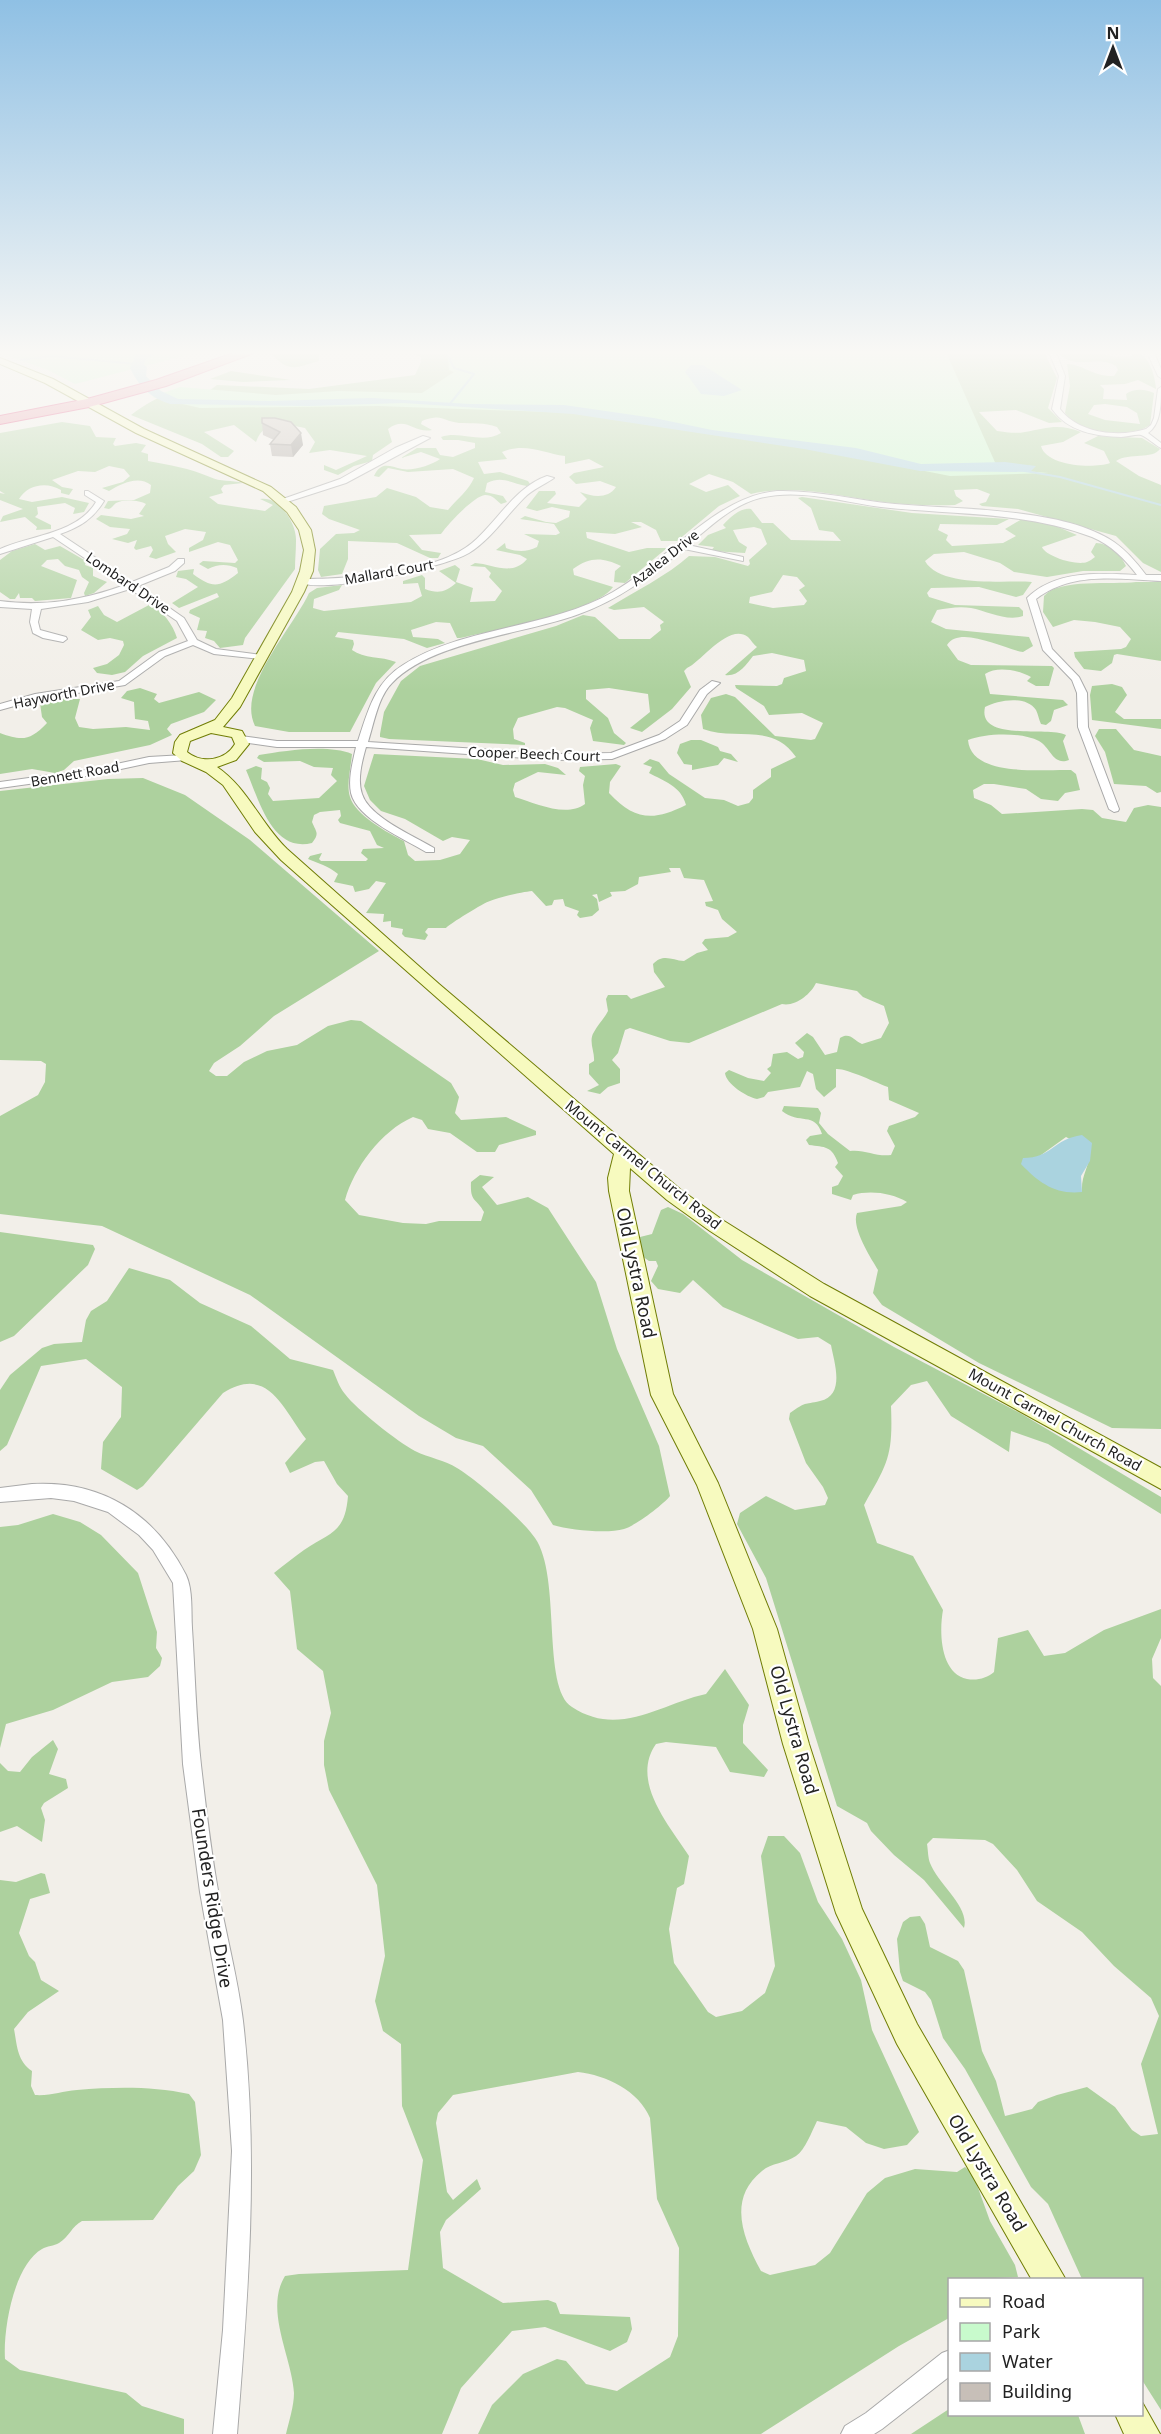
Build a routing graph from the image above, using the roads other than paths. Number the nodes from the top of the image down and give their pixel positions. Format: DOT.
graph roads {
  1 [pos="214,464"];
  2 [pos="374,464"];
  3 [pos="550,478"];
  4 [pos="87,493"];
  5 [pos="284,500"];
  6 [pos="54,534"];
  7 [pos="681,546"];
  8 [pos="2,549"];
  9 [pos="740,559"];
  10 [pos="181,561"];
  11 [pos="1144,578"];
  12 [pos="1161,578"];
  13 [pos="304,582"];
  14 [pos="132,584"];
  15 [pos="0,604"];
  16 [pos="37,608"];
  17 [pos="63,639"];
  18 [pos="193,642"];
  19 [pos="259,657"];
  20 [pos="715,683"];
  21 [pos="0,707"];
  22 [pos="231,715"];
  23 [pos="211,729"];
  24 [pos="239,737"];
  25 [pos="181,743"];
  26 [pos="277,744"];
  27 [pos="362,744"];
  28 [pos="184,758"];
  29 [pos="149,760"];
  30 [pos="230,764"];
  31 [pos="0,785"];
  32 [pos="1114,809"];
  33 [pos="430,850"];
  34 [pos="624,1152"];
  35 [pos="1161,1479"];
  36 [pos="0,1495"];
  37 [pos="1049,2278"];
  38 [pos="948,2363"];
  39 [pos="1132,2416"];
  40 [pos="225,2434"];
  41 [pos="853,2434"];
  42 [pos="1143,2434"];
  1 -- 5 [label="main road"];
  2 -- 5 [label="street"];
  3 -- 13 [label="street, Mallard Court"];
  4 -- 6 [label="street"];
  5 -- 13 [label="main road"];
  6 -- 8 [label="street"];
  6 -- 14 [label="street, Lombard Drive"];
  7 -- 9 [label="street"];
  7 -- 11 [label="street, Azalea Drive"];
  7 -- 27 [label="street, Azalea Drive"];
  10 -- 14 [label="street"];
  11 -- 12 [label="street"];
  11 -- 32 [label="street"];
  13 -- 19 [label="main road"];
  14 -- 16 [label="street"];
  14 -- 18 [label="street, Lombard Drive"];
  15 -- 16 [label="street"];
  16 -- 17 [label="street"];
  18 -- 19 [label="street"];
  18 -- 21 [label="street, Hayworth Drive"];
  19 -- 22 [label="main road"];
  20 -- 27 [label="street, Cooper Beech Court"];
  22 -- 23 [label="main road"];
  22 -- 24 [label="main road"];
  23 -- 24 [label="main road"];
  23 -- 25 [label="main road"];
  24 -- 26 [label="street"];
  24 -- 30 [label="main road"];
  25 -- 28 [label="main road"];
  25 -- 29 [label="street, Bennett Road"];
  26 -- 27 [label="street"];
  26 -- 30 [label="street"];
  27 -- 33 [label="street, Azalea Drive"];
  28 -- 29 [label="street, Bennett Road"];
  28 -- 30 [label="main road, Mount Carmel Church Road"];
  29 -- 31 [label="street, Bennett Road"];
  30 -- 34 [label="main road, Mount Carmel Church Road"];
  34 -- 35 [label="main road, Mount Carmel Church Road"];
  34 -- 37 [label="main road, Old Lystra Road"];
  36 -- 40 [label="street, Founders Ridge Drive"];
  38 -- 41 [label="street"];
  39 -- 42 [label="main road"];
}
